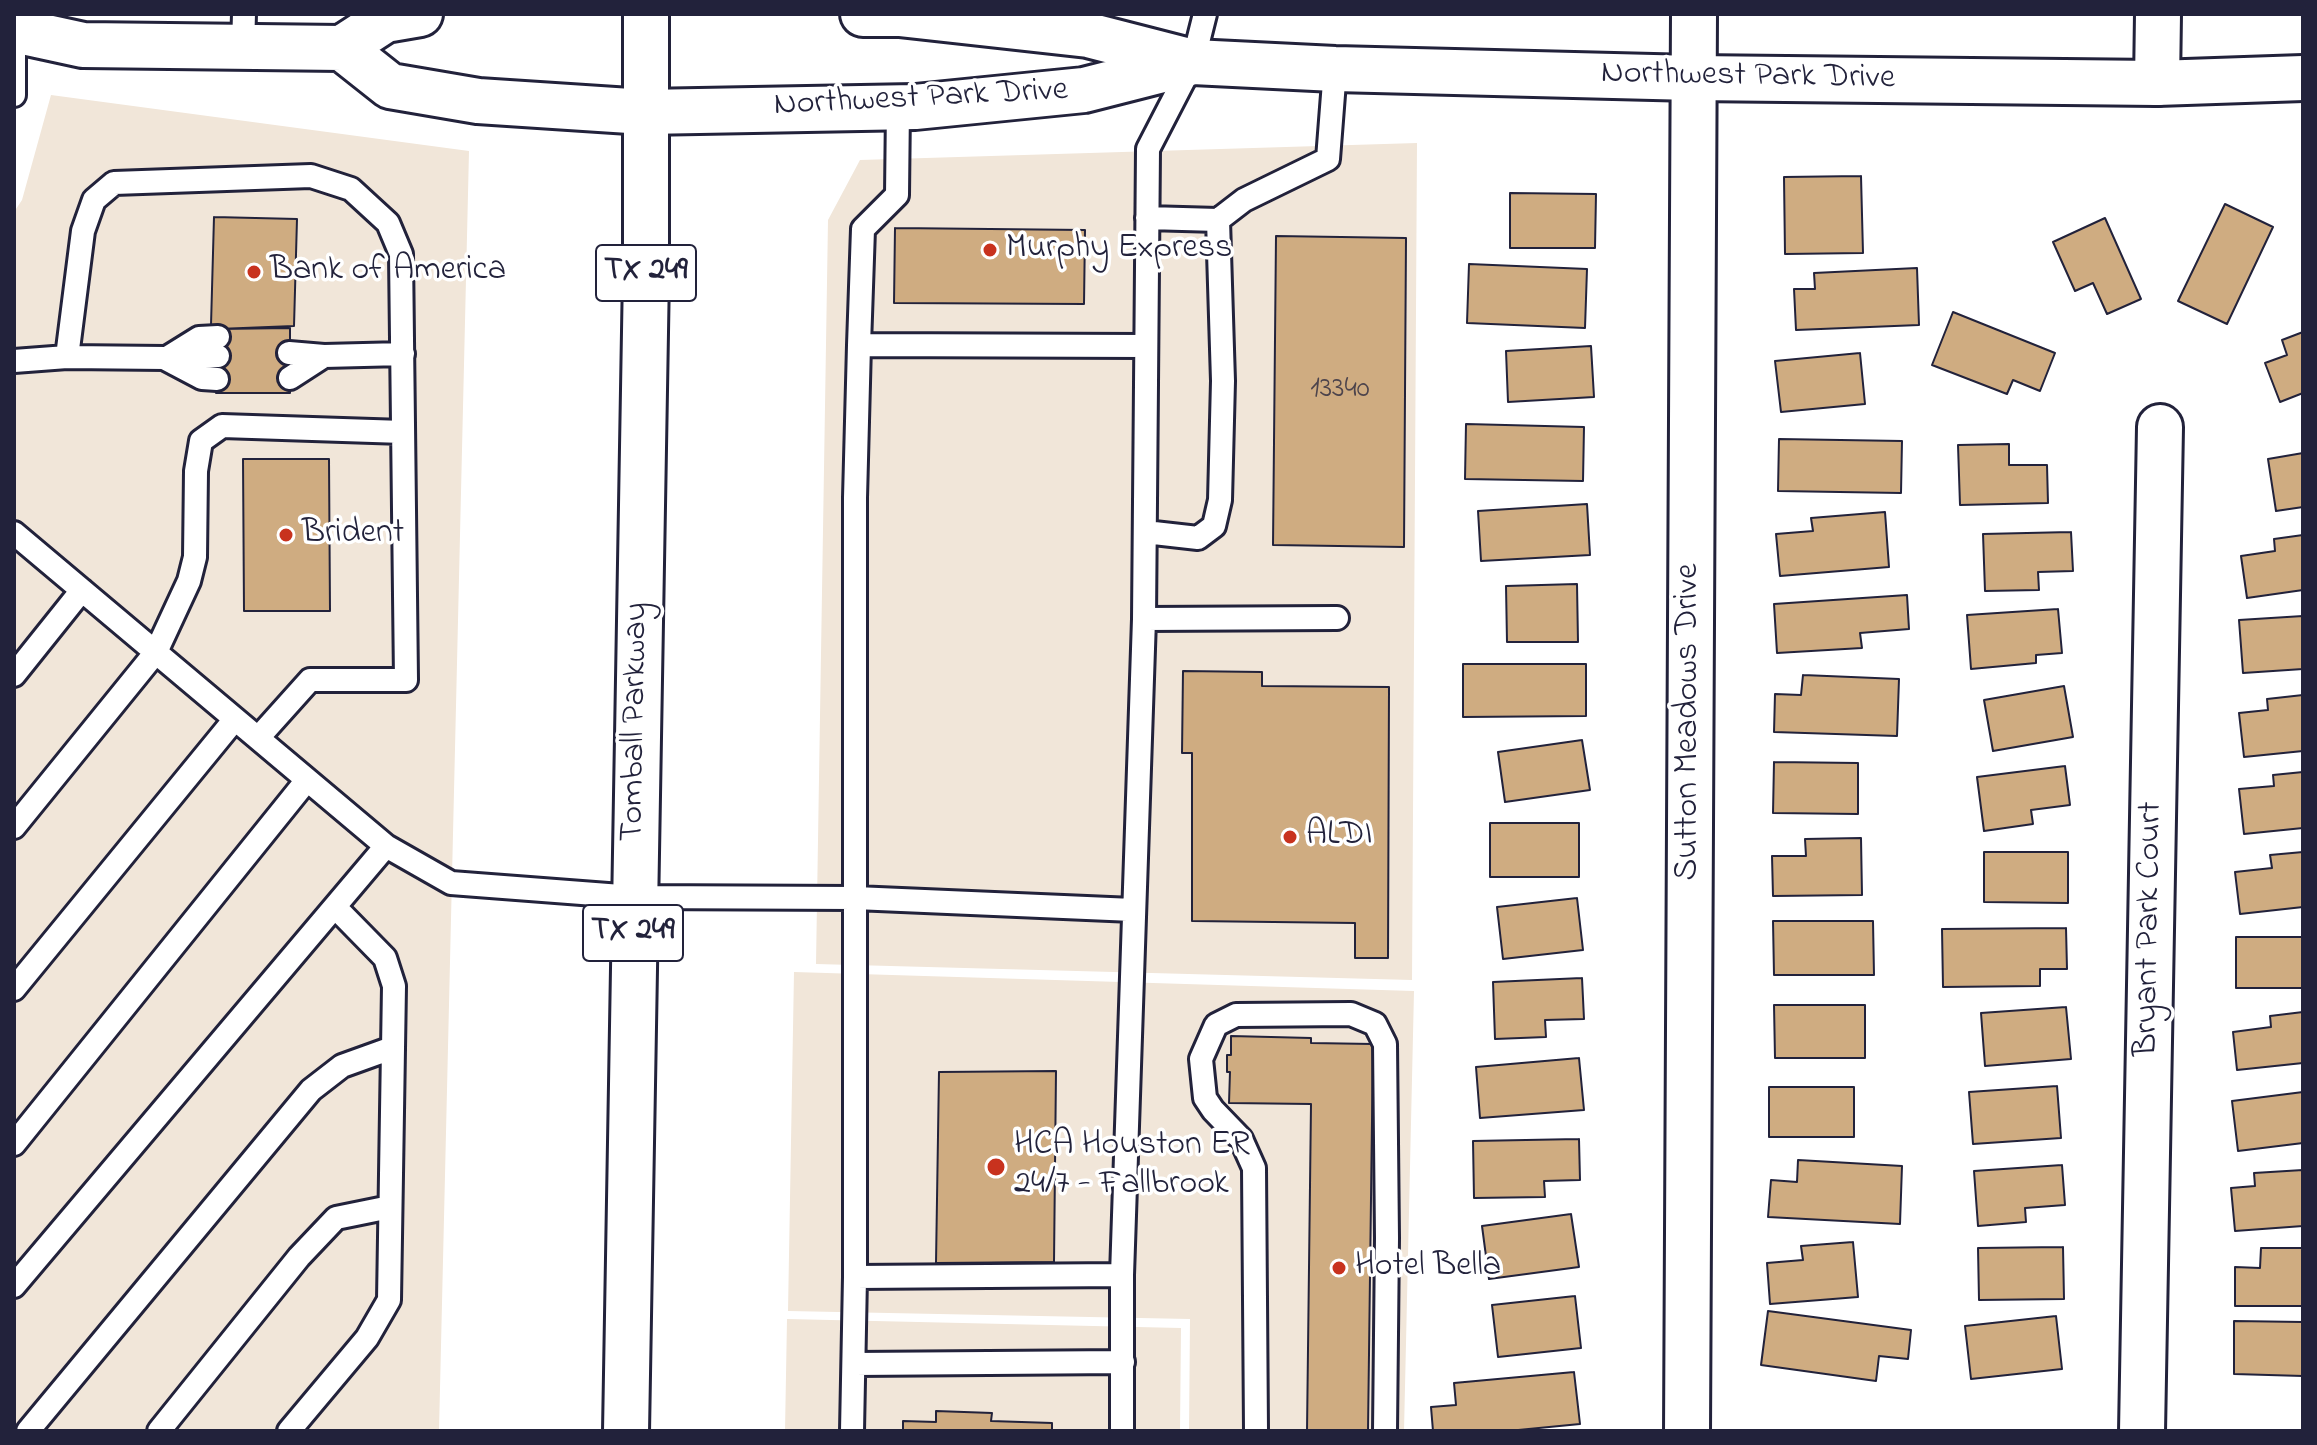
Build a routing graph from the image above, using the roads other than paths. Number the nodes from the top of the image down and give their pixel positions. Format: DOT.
graph roads {
  1 [pos="20,14"];
  2 [pos="646,14"];
  3 [pos="863,14"];
  4 [pos="1205,14"];
  5 [pos="1694,14"];
  6 [pos="2158,14"];
  7 [pos="408,15"];
  8 [pos="953,17"];
  9 [pos="14,29"];
  10 [pos="244,30"];
  11 [pos="14,40"];
  12 [pos="342,48"];
  13 [pos="1193,62"];
  14 [pos="1335,69"];
  15 [pos="1693,78"];
  16 [pos="2303,78"];
  17 [pos="2157,83"];
  18 [pos="14,95"];
  19 [pos="898,107"];
  20 [pos="645,112"];
  21 [pos="1147,218"];
  22 [pos="1218,220"];
  23 [pos="290,344"];
  24 [pos="859,345"];
  25 [pos="218,346"];
  26 [pos="1146,346"];
  27 [pos="403,354"];
  28 [pos="324,356"];
  29 [pos="67,357"];
  30 [pos="165,358"];
  31 [pos="14,361"];
  32 [pos="290,378"];
  33 [pos="217,379"];
  34 [pos="2160,427"];
  35 [pos="403,432"];
  36 [pos="1145,532"];
  37 [pos="14,533"];
  38 [pos="82,590"];
  39 [pos="1337,618"];
  40 [pos="1144,619"];
  41 [pos="156,652"];
  42 [pos="14,675"];
  43 [pos="235,719"];
  44 [pos="258,738"];
  45 [pos="307,780"];
  46 [pos="14,827"];
  47 [pos="386,846"];
  48 [pos="634,897"];
  49 [pos="855,898"];
  50 [pos="335,907"];
  51 [pos="1133,910"];
  52 [pos="14,989"];
  53 [pos="392,1048"];
  54 [pos="14,1144"];
  55 [pos="390,1207"];
  56 [pos="1122,1275"];
  57 [pos="855,1277"];
  58 [pos="14,1286"];
  59 [pos="1123,1362"];
  60 [pos="854,1364"];
  61 [pos="28,1431"];
  62 [pos="159,1431"];
  63 [pos="289,1431"];
  64 [pos="626,1431"];
  65 [pos="852,1431"];
  66 [pos="1122,1431"];
  67 [pos="1256,1431"];
  68 [pos="1385,1431"];
  69 [pos="1687,1431"];
  70 [pos="2142,1431"];
  1 -- 9 [label="lane"];
  2 -- 20 [label="street, Tomball Parkway / TX 249"];
  3 -- 8 [label="street, Northwest Park Drive"];
  4 -- 13 [label="lane"];
  5 -- 15 [label="street, Sutton Meadows Drive"];
  6 -- 17 [label="street"];
  7 -- 12 [label="street"];
  8 -- 13 [label="street, Northwest Park Drive"];
  9 -- 10 [label="street"];
  10 -- 12 [label="street"];
  11 -- 18 [label="lane"];
  12 -- 20 [label="street, Northwest Park Drive"];
  13 -- 14 [label="street, Northwest Park Drive"];
  13 -- 19 [label="street, Northwest Park Drive"];
  13 -- 21 [label="lane"];
  14 -- 15 [label="street, Northwest Park Drive"];
  14 -- 22 [label="lane"];
  15 -- 17 [label="street, Northwest Park Drive"];
  15 -- 69 [label="street, Sutton Meadows Drive"];
  16 -- 17 [label="street, Northwest Park Drive"];
  19 -- 20 [label="street, Northwest Park Drive"];
  19 -- 24 [label="lane"];
  20 -- 48 [label="street, Tomball Parkway / TX 249"];
  21 -- 22 [label="lane"];
  21 -- 26 [label="lane"];
  22 -- 36 [label="lane"];
  23 -- 28 [label="lane"];
  24 -- 26 [label="lane"];
  24 -- 49 [label="lane"];
  25 -- 30 [label="lane"];
  26 -- 36 [label="lane"];
  27 -- 28 [label="lane"];
  27 -- 29 [label="lane"];
  27 -- 35 [label="lane"];
  28 -- 32 [label="lane"];
  29 -- 30 [label="lane"];
  29 -- 31 [label="lane"];
  30 -- 33 [label="lane"];
  34 -- 70 [label="street, Bryant Park Court"];
  35 -- 41 [label="lane"];
  35 -- 44 [label="lane"];
  36 -- 40 [label="lane"];
  37 -- 38 [label="lane"];
  38 -- 41 [label="lane"];
  38 -- 42 [label="lane"];
  39 -- 40 [label="lane"];
  40 -- 51 [label="lane"];
  41 -- 43 [label="lane"];
  41 -- 46 [label="lane"];
  43 -- 44 [label="lane"];
  43 -- 52 [label="lane"];
  44 -- 45 [label="lane"];
  45 -- 47 [label="lane"];
  45 -- 54 [label="lane"];
  47 -- 48 [label="lane"];
  47 -- 50 [label="lane"];
  48 -- 49 [label="lane"];
  48 -- 64 [label="street, Tomball Parkway / TX 249"];
  49 -- 51 [label="lane"];
  49 -- 57 [label="lane"];
  50 -- 53 [label="lane"];
  50 -- 58 [label="lane"];
  51 -- 56 [label="lane"];
  53 -- 55 [label="lane"];
  53 -- 61 [label="lane"];
  55 -- 62 [label="lane"];
  55 -- 63 [label="lane"];
  56 -- 57 [label="lane"];
  56 -- 59 [label="lane"];
  57 -- 60 [label="lane"];
  59 -- 60 [label="lane"];
  59 -- 66 [label="lane"];
  60 -- 65 [label="lane"];
  67 -- 68 [label="lane"];
}
